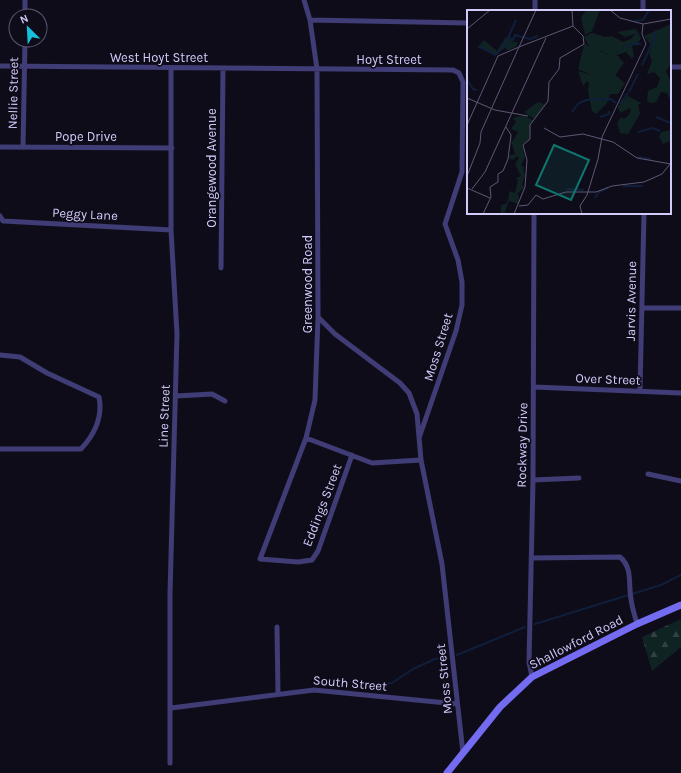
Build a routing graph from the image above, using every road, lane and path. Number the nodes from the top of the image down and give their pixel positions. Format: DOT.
graph roads {
  1 [pos="304,0"];
  2 [pos="310,20"];
  3 [pos="467,23"];
  4 [pos="25,48"];
  5 [pos="0,66"];
  6 [pos="25,66"];
  7 [pos="223,68"];
  8 [pos="171,69"];
  9 [pos="317,69"];
  10 [pos="460,73"];
  11 [pos="23,146"];
  12 [pos="0,147"];
  13 [pos="172,148"];
  14 [pos="534,214"];
  15 [pos="644,214"];
  16 [pos="0,216"];
  17 [pos="171,230"];
  18 [pos="221,268"];
  19 [pos="643,308"];
  20 [pos="681,308"];
  21 [pos="318,317"];
  22 [pos="0,355"];
  23 [pos="534,388"];
  24 [pos="640,390"];
  25 [pos="681,393"];
  26 [pos="176,396"];
  27 [pos="225,401"];
  28 [pos="306,438"];
  29 [pos="419,438"];
  30 [pos="0,449"];
  31 [pos="352,455"];
  32 [pos="421,460"];
  33 [pos="648,474"];
  34 [pos="579,478"];
  35 [pos="533,480"];
  36 [pos="681,481"];
  37 [pos="531,558"];
  38 [pos="260,559"];
  39 [pos="681,605"];
  40 [pos="637,624"];
  41 [pos="277,627"];
  42 [pos="532,677"];
  43 [pos="278,694"];
  44 [pos="457,704"];
  45 [pos="171,708"];
  46 [pos="463,753"];
  47 [pos="170,763"];
  48 [pos="448,773"];
  1 -- 2 [label="street, Greenwood Road"];
  2 -- 3 [label="street"];
  2 -- 9 [label="street, Greenwood Road"];
  4 -- 6 [label="street, Nellie Street"];
  5 -- 6 [label="street, West Hoyt Street"];
  6 -- 8 [label="street, West Hoyt Street"];
  6 -- 11 [label="street, Nellie Street"];
  7 -- 8 [label="street, West Hoyt Street"];
  7 -- 9 [label="street, West Hoyt Street"];
  7 -- 18 [label="street, Orangewood Avenue"];
  8 -- 13 [label="street, Line Street"];
  9 -- 10 [label="street, Hoyt Street"];
  9 -- 21 [label="street, Greenwood Road"];
  10 -- 29 [label="street, Moss Street"];
  11 -- 12 [label="street, Pope Drive"];
  11 -- 13 [label="street, Pope Drive"];
  13 -- 17 [label="street, Line Street"];
  14 -- 23 [label="street, Rockway Drive"];
  15 -- 19 [label="street, Jarvis Avenue"];
  16 -- 17 [label="street, Peggy Lane"];
  17 -- 26 [label="street, Line Street"];
  19 -- 20 [label="street"];
  19 -- 24 [label="street, Jarvis Avenue"];
  21 -- 28 [label="street, Greenwood Road"];
  21 -- 29 [label="street, Moss Street"];
  22 -- 30 [label="street"];
  23 -- 24 [label="street, Over Street"];
  23 -- 35 [label="street, Rockway Drive"];
  24 -- 25 [label="street, Over Street"];
  26 -- 27 [label="street"];
  26 -- 45 [label="street, Line Street"];
  28 -- 31 [label="street"];
  28 -- 38 [label="street, Greenwood Road"];
  29 -- 32 [label="street, Moss Street"];
  31 -- 32 [label="street"];
  31 -- 38 [label="street, Eddings Street"];
  32 -- 44 [label="street, Moss Street"];
  33 -- 36 [label="street"];
  34 -- 35 [label="street"];
  35 -- 37 [label="street, Rockway Drive"];
  37 -- 40 [label="street"];
  37 -- 42 [label="street, Rockway Drive"];
  39 -- 40 [label="street, Shallowford Road"];
  40 -- 42 [label="street, Shallowford Road"];
  41 -- 43 [label="street"];
  42 -- 46 [label="street, Shallowford Road"];
  43 -- 44 [label="street, South Street"];
  43 -- 45 [label="street, South Street"];
  44 -- 46 [label="street, Moss Street"];
  45 -- 47 [label="street, Line Street"];
  46 -- 48 [label="street, Shallowford Road"];
}
